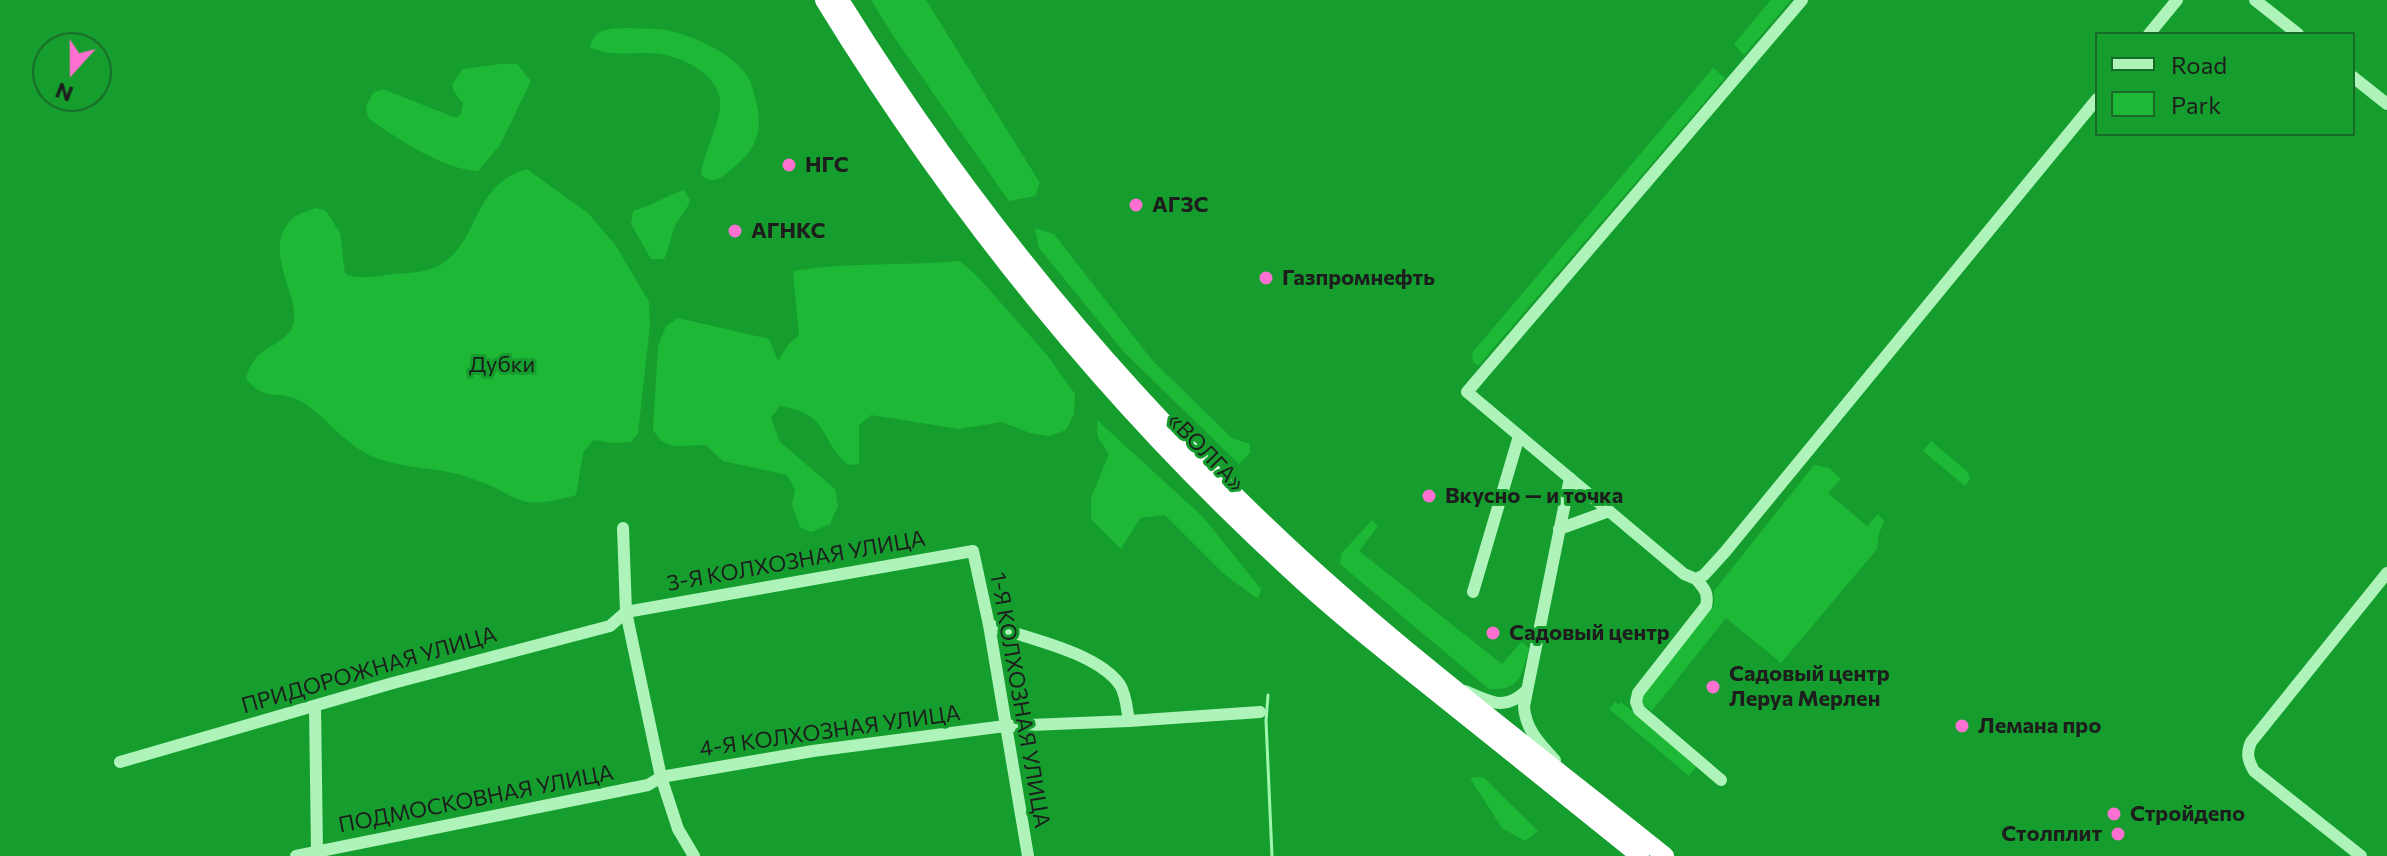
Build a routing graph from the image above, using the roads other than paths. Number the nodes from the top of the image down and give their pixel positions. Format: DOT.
graph roads {
  1 [pos="824,0"];
  2 [pos="840,0"];
  3 [pos="1802,0"];
  4 [pos="2177,0"];
  5 [pos="2255,0"];
  6 [pos="2151,32"];
  7 [pos="2295,32"];
  8 [pos="2355,79"];
  9 [pos="2095,101"];
  10 [pos="2387,104"];
  11 [pos="1519,436"];
  12 [pos="1570,478"];
  13 [pos="1609,511"];
  14 [pos="623,528"];
  15 [pos="1559,529"];
  16 [pos="973,551"];
  17 [pos="2387,573"];
  18 [pos="1696,579"];
  19 [pos="1473,592"];
  20 [pos="626,612"];
  21 [pos="989,625"];
  22 [pos="1451,686"];
  23 [pos="1527,690"];
  24 [pos="315,706"];
  25 [pos="1260,712"];
  26 [pos="1129,721"];
  27 [pos="1005,726"];
  28 [pos="120,762"];
  29 [pos="661,777"];
  30 [pos="1721,780"];
  31 [pos="1574,783"];
  32 [pos="317,851"];
  33 [pos="296,856"];
  34 [pos="694,856"];
  35 [pos="1028,856"];
  36 [pos="1640,856"];
  37 [pos="1665,856"];
  38 [pos="2361,856"];
  1 -- 36 [label="highway, «ВОЛГА»"];
  2 -- 22 [label="highway, «ВОЛГА»"];
  3 -- 11 [label="street"];
  4 -- 6 [label="street"];
  5 -- 7 [label="street"];
  8 -- 10 [label="street"];
  9 -- 18 [label="street"];
  11 -- 12 [label="street"];
  11 -- 19 [label="street"];
  12 -- 13 [label="street"];
  12 -- 15 [label="street"];
  13 -- 15 [label="street"];
  13 -- 18 [label="street"];
  14 -- 20 [label="street"];
  15 -- 23 [label="street"];
  16 -- 20 [label="street, 3-Я КОЛХОЗНАЯ УЛИЦА"];
  16 -- 21 [label="street, 1-Я КОЛХОЗНАЯ УЛИЦА"];
  17 -- 38 [label="street"];
  18 -- 30 [label="street"];
  20 -- 24 [label="street, ПРИДОРОЖНАЯ УЛИЦА"];
  20 -- 29 [label="street"];
  21 -- 26 [label="street"];
  21 -- 27 [label="street, 1-Я КОЛХОЗНАЯ УЛИЦА"];
  22 -- 23 [label="street"];
  22 -- 31 [label="highway"];
  23 -- 31 [label="street"];
  24 -- 28 [label="street, ПРИДОРОЖНАЯ УЛИЦА"];
  24 -- 32 [label="street"];
  25 -- 26 [label="street, 4-Я КОЛХОЗНАЯ УЛИЦА"];
  26 -- 27 [label="street, 4-Я КОЛХОЗНАЯ УЛИЦА"];
  27 -- 29 [label="street, 4-Я КОЛХОЗНАЯ УЛИЦА"];
  27 -- 35 [label="street, 1-Я КОЛХОЗНАЯ УЛИЦА"];
  29 -- 32 [label="street, ПОДМОСКОВНАЯ УЛИЦА"];
  29 -- 34 [label="street"];
  31 -- 37 [label="highway"];
  32 -- 33 [label="street, ПОДМОСКОВНАЯ УЛИЦА"];
}
